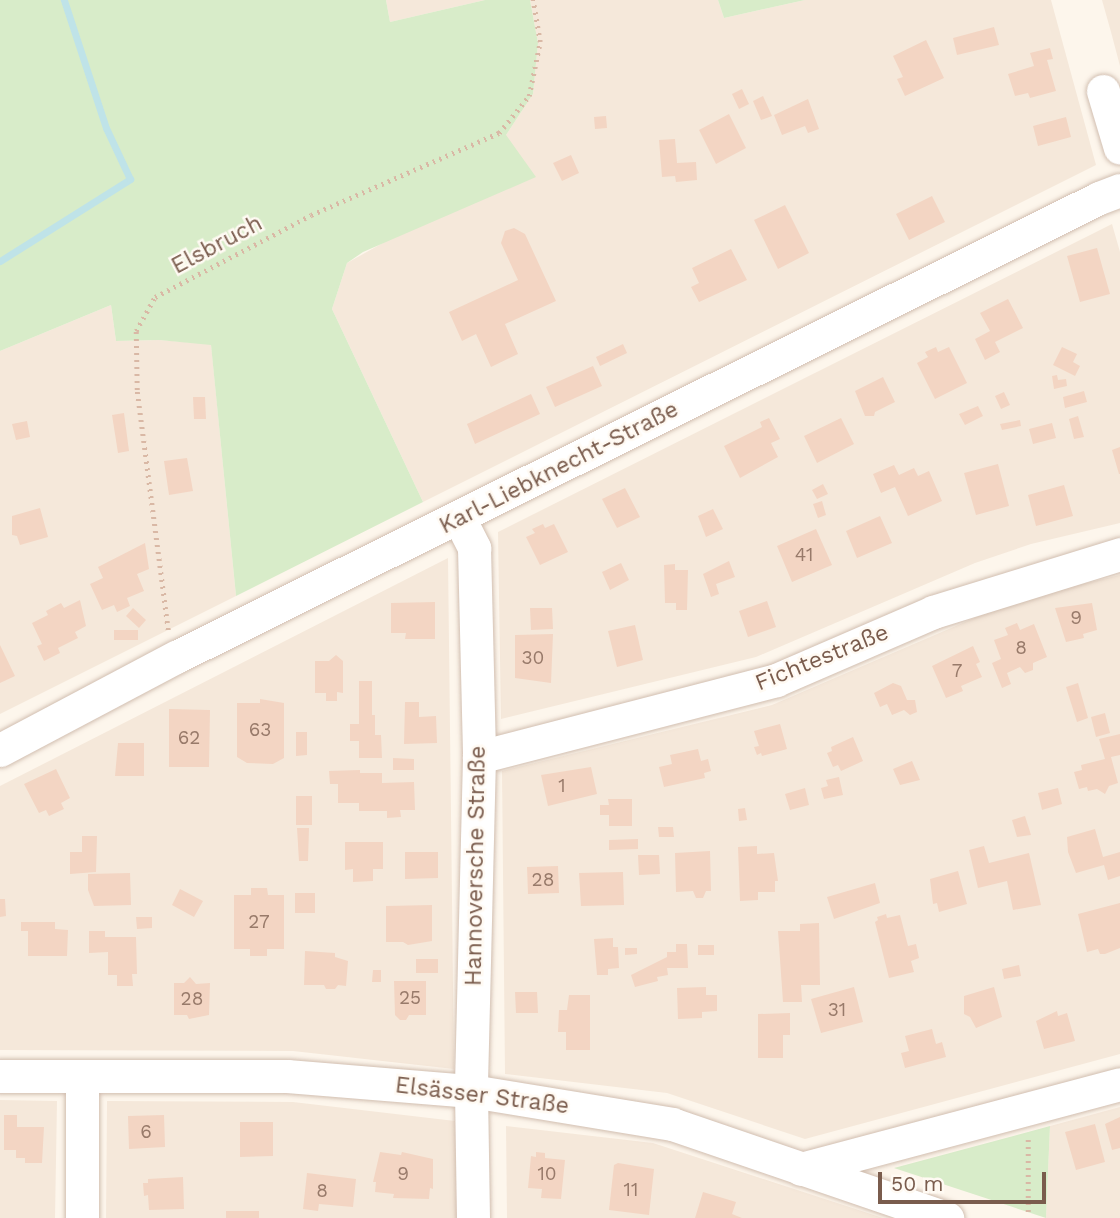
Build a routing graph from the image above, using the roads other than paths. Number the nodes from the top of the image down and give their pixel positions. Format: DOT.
graph roads {
  1 [pos="1102,91"];
  2 [pos="1120,148"];
  3 [pos="1120,190"];
  4 [pos="459,519"];
  5 [pos="1120,554"];
  6 [pos="0,750"];
  7 [pos="479,757"];
  8 [pos="0,1076"];
  9 [pos="82,1076"];
  10 [pos="1120,1084"];
  11 [pos="471,1091"];
  12 [pos="812,1180"];
  13 [pos="82,1218"];
  14 [pos="473,1218"];
  15 [pos="947,1218"];
  1 -- 2 [label="street"];
  3 -- 4 [label="street, Karl-Liebknecht-Straße"];
  4 -- 6 [label="street, Karl-Liebknecht-Straße"];
  4 -- 7 [label="street, Hannoversche Straße"];
  5 -- 7 [label="street, Fichtestraße"];
  7 -- 11 [label="street, Hannoversche Straße"];
  8 -- 9 [label="street, Elsässer Straße"];
  9 -- 11 [label="street, Elsässer Straße"];
  9 -- 13 [label="street"];
  10 -- 12 [label="street"];
  11 -- 12 [label="street, Elsässer Straße"];
  11 -- 14 [label="street, Hannoversche Straße"];
  12 -- 15 [label="street, Elsässer Straße"];
}
